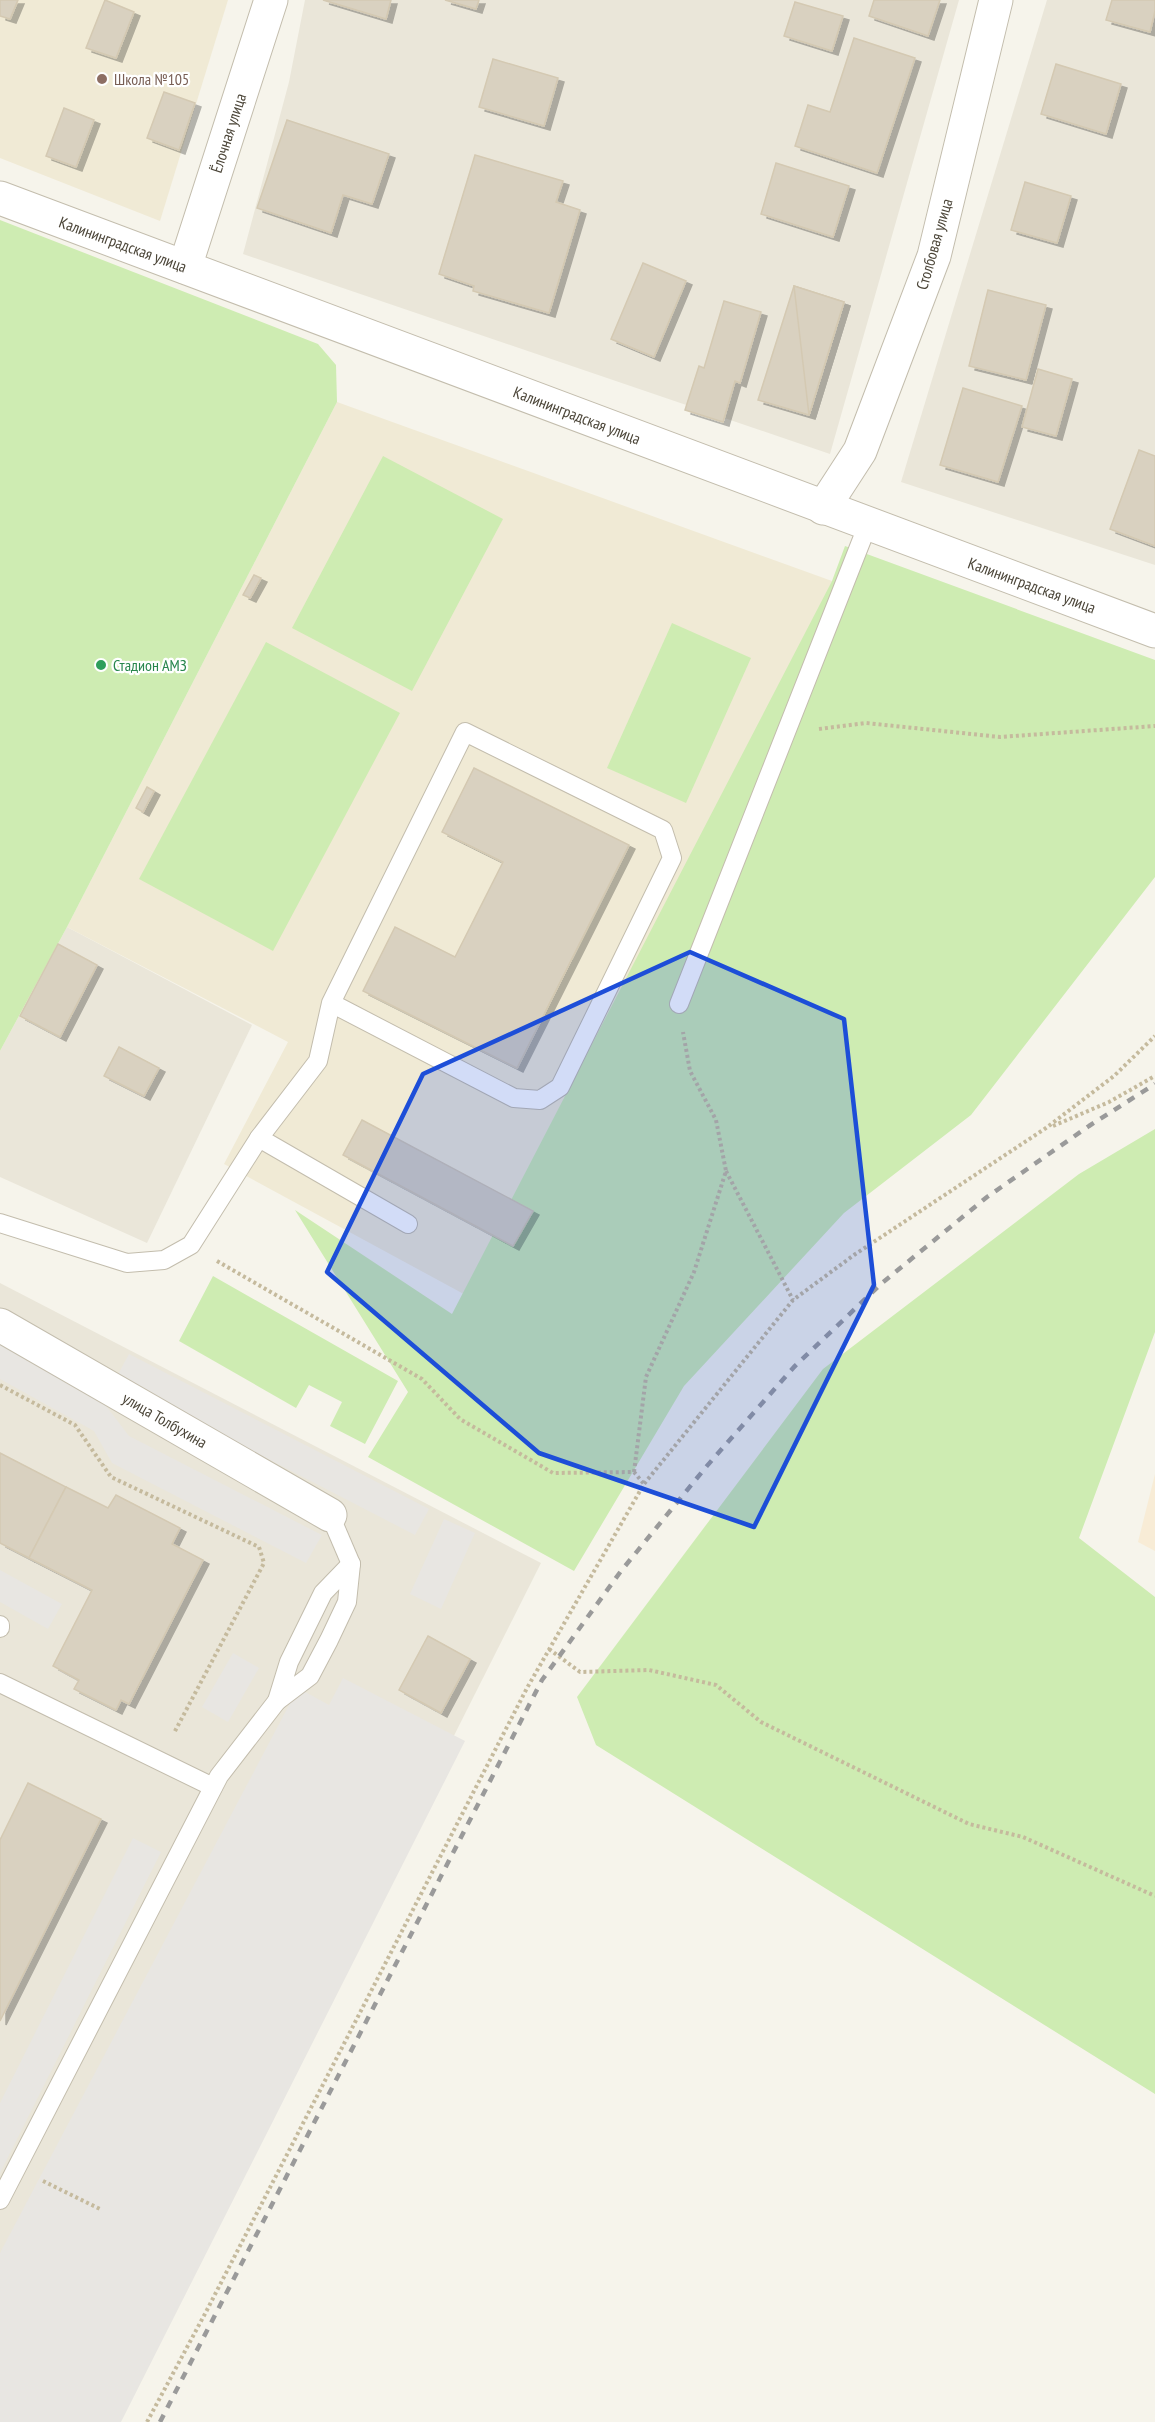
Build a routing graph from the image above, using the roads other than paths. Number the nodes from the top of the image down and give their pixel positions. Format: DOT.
graph roads {
  1 [pos="271,0"];
  2 [pos="996,0"];
  3 [pos="0,198"];
  4 [pos="186,267"];
  5 [pos="823,508"];
  6 [pos="868,524"];
  7 [pos="1155,631"];
  8 [pos="331,1003"];
  9 [pos="679,1004"];
  10 [pos="259,1138"];
  11 [pos="0,1223"];
  12 [pos="408,1224"];
  13 [pos="0,1325"];
  14 [pos="330,1515"];
  15 [pos="351,1564"];
  16 [pos="0,1683"];
  17 [pos="277,1701"];
  18 [pos="213,1787"];
  19 [pos="0,2200"];
  1 -- 4 [label="street, Ёлочная улица"];
  2 -- 5 [label="street, Столбовая улица"];
  3 -- 4 [label="street, Калининградская улица"];
  4 -- 5 [label="street, Калининградская улица"];
  5 -- 6 [label="street, Калининградская улица"];
  6 -- 7 [label="street, Калининградская улица"];
  6 -- 9 [label="lane"];
  8 -- 8 [label="lane"];
  8 -- 10 [label="lane"];
  10 -- 11 [label="lane"];
  10 -- 12 [label="lane"];
  13 -- 14 [label="street, улица Толбухина"];
  14 -- 15 [label="lane"];
  15 -- 17 [label="lane"];
  15 -- 17 [label="lane"];
  16 -- 18 [label="lane"];
  17 -- 18 [label="lane"];
  18 -- 19 [label="lane"];
}
